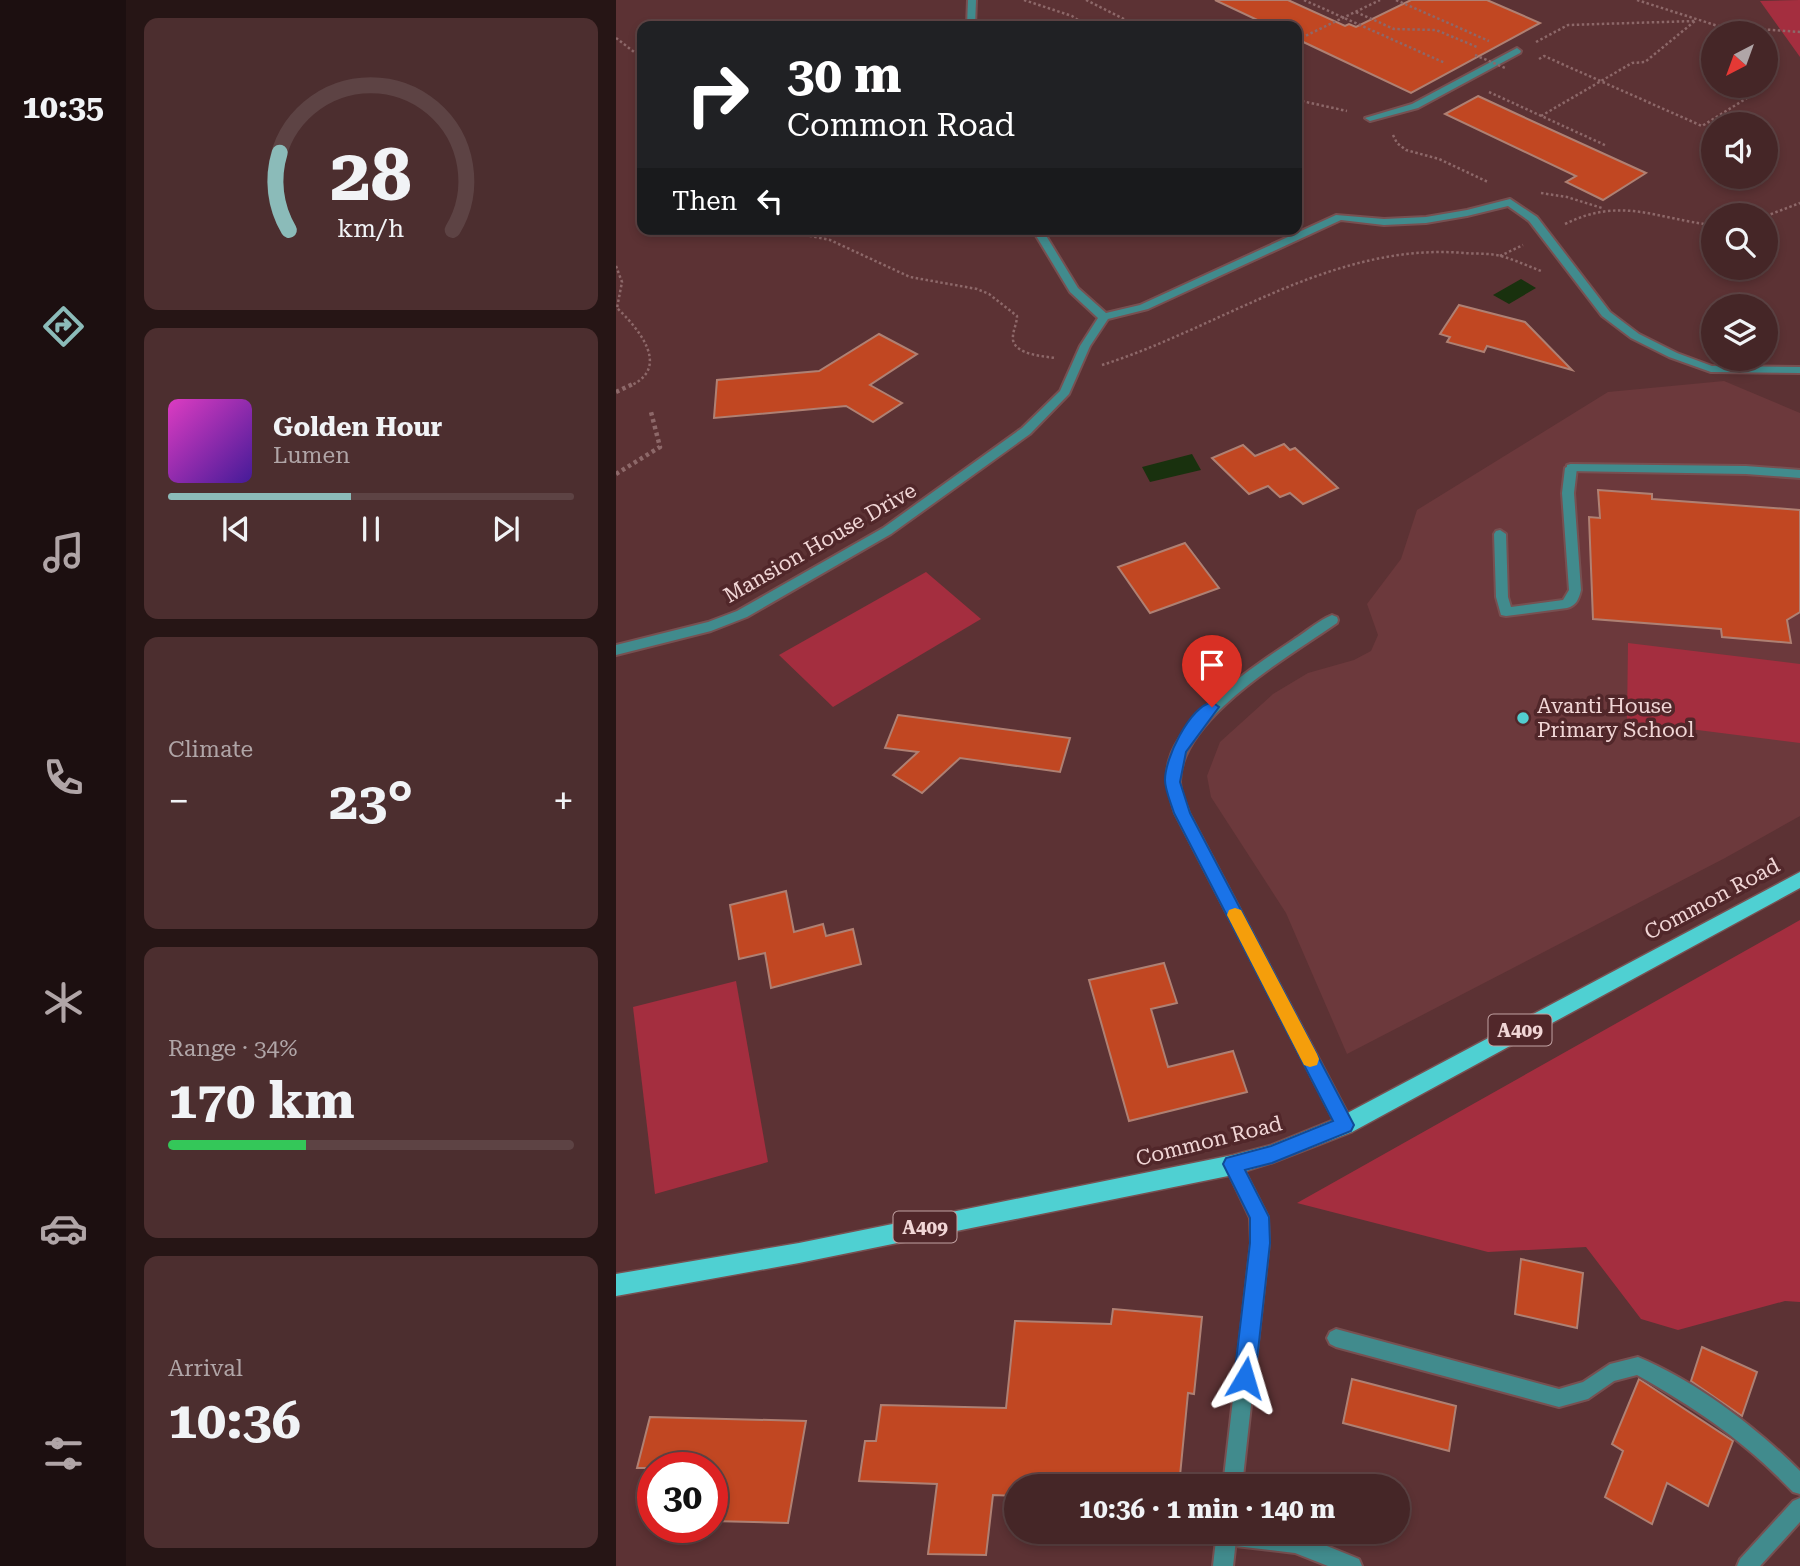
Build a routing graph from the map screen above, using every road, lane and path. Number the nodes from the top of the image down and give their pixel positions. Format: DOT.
graph roads {
  1 [pos="972,0"];
  2 [pos="1024,0"];
  3 [pos="1086,0"];
  4 [pos="1304,0"];
  5 [pos="1395,0"];
  6 [pos="1637,0"];
  7 [pos="1376,1"];
  8 [pos="1356,12"];
  9 [pos="1343,18"];
  10 [pos="971,21"];
  11 [pos="1080,21"];
  12 [pos="1128,21"];
  13 [pos="1695,21"];
  14 [pos="1701,22"];
  15 [pos="1778,30"];
  16 [pos="1800,32"];
  17 [pos="616,38"];
  18 [pos="1302,38"];
  19 [pos="1532,44"];
  20 [pos="1477,47"];
  21 [pos="1517,51"];
  22 [pos="1467,52"];
  23 [pos="637,54"];
  24 [pos="1531,54"];
  25 [pos="1475,55"];
  26 [pos="1540,58"];
  27 [pos="1531,63"];
  28 [pos="1446,64"];
  29 [pos="1505,68"];
  30 [pos="1600,81"];
  31 [pos="1492,83"];
  32 [pos="1747,98"];
  33 [pos="1302,103"];
  34 [pos="1350,114"];
  35 [pos="1540,116"];
  36 [pos="1370,118"];
  37 [pos="1387,135"];
  38 [pos="1607,146"];
  39 [pos="1498,187"];
  40 [pos="1532,192"];
  41 [pos="1800,203"];
  42 [pos="1602,208"];
  43 [pos="1778,211"];
  44 [pos="1701,223"];
  45 [pos="1302,234"];
  46 [pos="805,235"];
  47 [pos="1041,235"];
  48 [pos="1301,235"];
  49 [pos="1545,235"];
  50 [pos="616,266"];
  51 [pos="1584,285"];
  52 [pos="1104,317"];
  53 [pos="1078,362"];
  54 [pos="1800,370"];
  55 [pos="616,392"];
  56 [pos="651,412"];
  57 [pos="616,474"];
  58 [pos="1800,474"];
  59 [pos="1500,534"];
  60 [pos="1332,620"];
  61 [pos="616,650"];
  62 [pos="1800,879"];
  63 [pos="1345,1125"];
  64 [pos="1233,1164"];
  65 [pos="616,1284"];
  66 [pos="1336,1338"];
  67 [pos="1233,1474"];
  68 [pos="1800,1485"];
  69 [pos="1800,1508"];
  70 [pos="1226,1544"];
  71 [pos="1297,1544"];
  72 [pos="1223,1566"];
  73 [pos="1352,1566"];
  74 [pos="1747,1566"];
  1 -- 10 [label="street"];
  2 -- 11 [label="path"];
  3 -- 12 [label="path"];
  4 -- 9 [label="path"];
  5 -- 20 [label="path"];
  6 -- 13 [label="path"];
  7 -- 8 [label="path"];
  8 -- 9 [label="path"];
  8 -- 20 [label="path"];
  9 -- 18 [label="path"];
  9 -- 28 [label="path"];
  13 -- 14 [label="path"];
  13 -- 19 [label="path"];
  13 -- 30 [label="path"];
  15 -- 16 [label="path"];
  17 -- 23 [label="path"];
  20 -- 22 [label="path"];
  21 -- 36 [label="street"];
  24 -- 26 [label="path"];
  25 -- 29 [label="path, bridge"];
  26 -- 27 [label="path"];
  26 -- 30 [label="path"];
  30 -- 32 [label="path"];
  30 -- 35 [label="path"];
  31 -- 35 [label="path"];
  33 -- 34 [label="path"];
  35 -- 38 [label="path"];
  37 -- 39 [label="path"];
  40 -- 42 [label="path"];
  41 -- 43 [label="path"];
  42 -- 44 [label="path"];
  42 -- 49 [label="path"];
  45 -- 49 [label="street"];
  46 -- 53 [label="path"];
  47 -- 52 [label="street"];
  48 -- 52 [label="street"];
  49 -- 51 [label="street"];
  50 -- 55 [label="path"];
  51 -- 53 [label="path"];
  51 -- 54 [label="street"];
  52 -- 53 [label="street, Mansion House Drive"];
  53 -- 61 [label="street, Mansion House Drive"];
  56 -- 57 [label="path"];
  58 -- 59 [label="street"];
  60 -- 63 [label="street"];
  62 -- 63 [label="main road, Common Road / A409"];
  63 -- 64 [label="main road, Common Road / A409"];
  64 -- 65 [label="main road, Common Road / A409"];
  64 -- 67 [label="street"];
  66 -- 68 [label="street"];
  69 -- 74 [label="street"];
  70 -- 72 [label="street"];
  71 -- 73 [label="street"];
}
